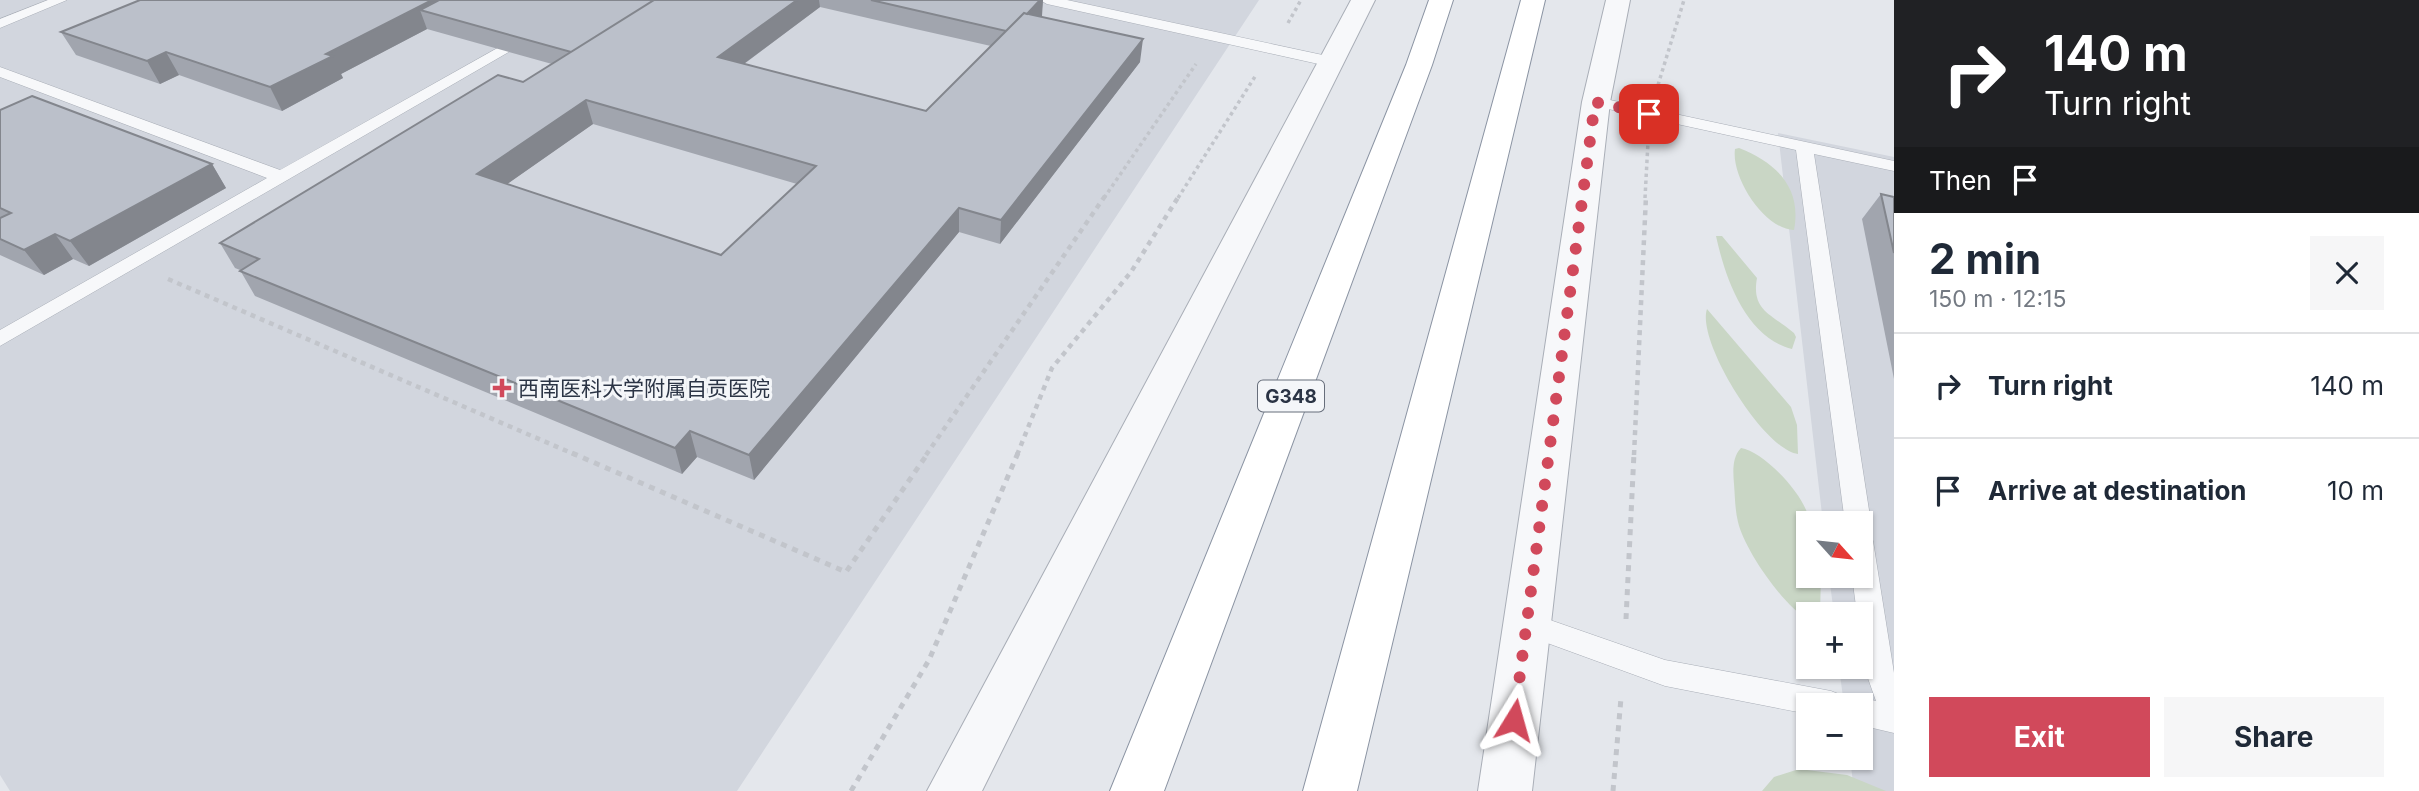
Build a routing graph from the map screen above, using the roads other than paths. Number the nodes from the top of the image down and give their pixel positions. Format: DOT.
graph roads {
  1 [pos="60,0"];
  2 [pos="1047,0"];
  3 [pos="1363,0"];
  4 [pos="1441,0"];
  5 [pos="1533,0"];
  6 [pos="1618,0"];
  7 [pos="0,23"];
  8 [pos="541,27"];
  9 [pos="1332,62"];
  10 [pos="0,72"];
  11 [pos="1595,102"];
  12 [pos="1804,147"];
  13 [pos="1894,166"];
  14 [pos="282,177"];
  15 [pos="0,339"];
  16 [pos="1856,511"];
  17 [pos="1867,588"];
  18 [pos="1527,624"];
  19 [pos="1796,699"];
  20 [pos="1894,709"];
  21 [pos="1873,714"];
  22 [pos="1894,719"];
  23 [pos="954,791"];
  24 [pos="1137,791"];
  25 [pos="1330,791"];
  26 [pos="1505,791"];
  1 -- 7 [label="lane"];
  2 -- 9 [label="lane"];
  3 -- 9 [label="street"];
  4 -- 24 [label="highway, G348"];
  5 -- 25 [label="highway"];
  6 -- 11 [label="street"];
  8 -- 14 [label="lane"];
  9 -- 23 [label="street"];
  10 -- 14 [label="lane"];
  11 -- 12 [label="lane"];
  11 -- 18 [label="street"];
  12 -- 13 [label="lane"];
  12 -- 16 [label="lane"];
  14 -- 15 [label="lane"];
  17 -- 20 [label="lane"];
  18 -- 19 [label="lane"];
  18 -- 26 [label="street"];
  21 -- 22 [label="lane"];
}
